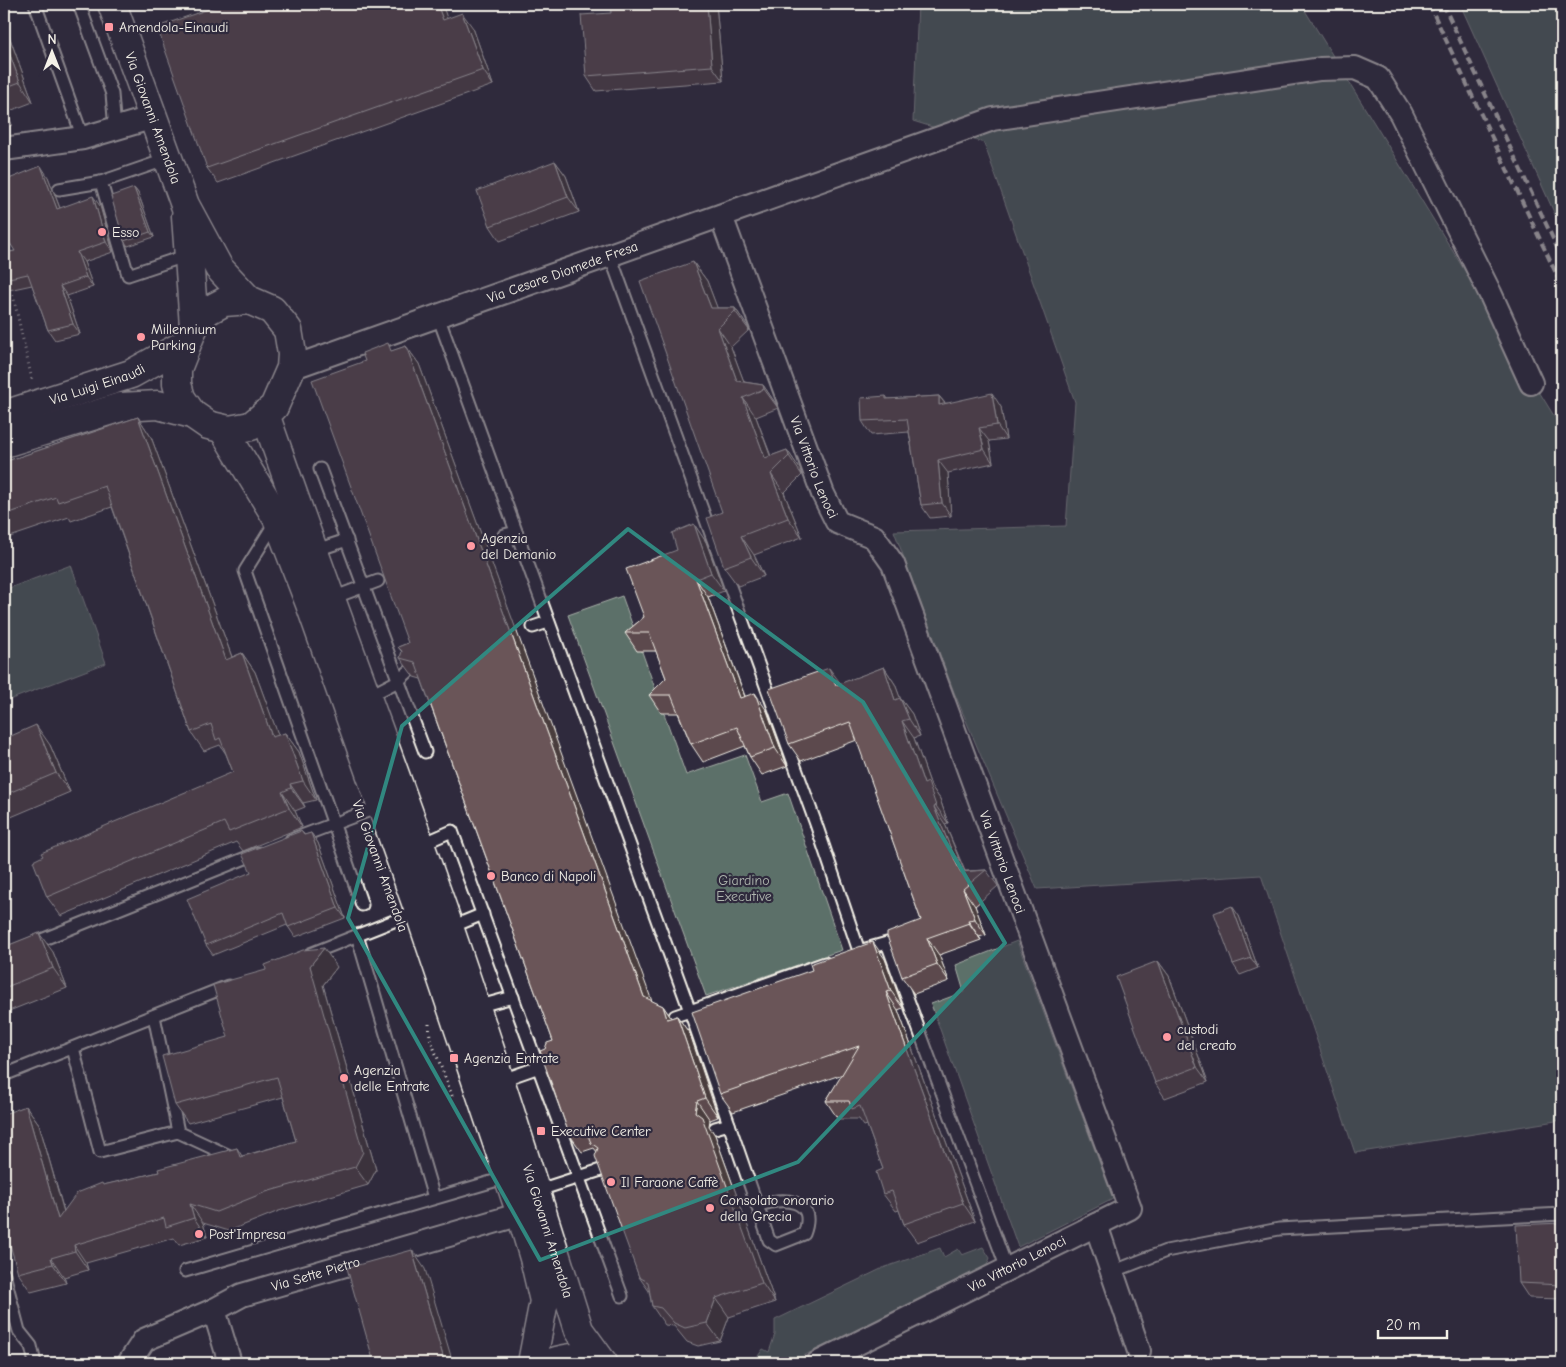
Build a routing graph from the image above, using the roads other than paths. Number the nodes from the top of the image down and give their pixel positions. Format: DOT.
graph roads {
  1 [pos="35,4"];
  2 [pos="79,4"];
  3 [pos="112,4"];
  4 [pos="154,117"];
  5 [pos="115,130"];
  6 [pos="83,138"];
  7 [pos="4,149"];
  8 [pos="170,158"];
  9 [pos="101,182"];
  10 [pos="59,189"];
  11 [pos="185,205"];
  12 [pos="721,216"];
  13 [pos="190,254"];
  14 [pos="610,255"];
  15 [pos="250,300"];
  16 [pos="438,316"];
  17 [pos="189,335"];
  18 [pos="291,368"];
  19 [pos="1531,383"];
  20 [pos="192,414"];
  21 [pos="265,414"];
  22 [pos="4,415"];
  23 [pos="223,429"];
  24 [pos="4,443"];
  25 [pos="320,469"];
  26 [pos="277,518"];
  27 [pos="516,532"];
  28 [pos="504,536"];
  29 [pos="347,540"];
  30 [pos="312,552"];
  31 [pos="378,580"];
  32 [pos="364,587"];
  33 [pos="330,599"];
  34 [pos="548,622"];
  35 [pos="533,628"];
  36 [pos="408,672"];
  37 [pos="398,681"];
  38 [pos="366,698"];
  39 [pos="425,752"];
  40 [pos="383,805"];
  41 [pos="333,823"];
  42 [pos="420,845"];
  43 [pos="362,905"];
  44 [pos="420,911"];
  45 [pos="484,914"];
  46 [pos="449,928"];
  47 [pos="357,935"];
  48 [pos="4,954"];
  49 [pos="850,954"];
  50 [pos="294,960"];
  51 [pos="242,981"];
  52 [pos="513,997"];
  53 [pos="476,1007"];
  54 [pos="690,1011"];
  55 [pos="154,1016"];
  56 [pos="675,1016"];
  57 [pos="73,1048"];
  58 [pos="553,1062"];
  59 [pos="538,1067"];
  60 [pos="4,1075"];
  61 [pos="502,1080"];
  62 [pos="729,1124"];
  63 [pos="715,1128"];
  64 [pos="178,1132"];
  65 [pos="248,1158"];
  66 [pos="604,1169"];
  67 [pos="508,1177"];
  68 [pos="579,1177"];
  69 [pos="536,1191"];
  70 [pos="434,1198"];
  71 [pos="757,1206"];
  72 [pos="521,1214"];
  73 [pos="1562,1214"];
  74 [pos="1096,1225"];
  75 [pos="1007,1269"];
  76 [pos="186,1271"];
  77 [pos="1112,1272"];
  78 [pos="4,1274"];
  79 [pos="622,1296"];
  80 [pos="214,1310"];
  81 [pos="1139,1351"];
  82 [pos="35,1363"];
  83 [pos="129,1363"];
  84 [pos="230,1363"];
  85 [pos="532,1363"];
  86 [pos="552,1363"];
  87 [pos="603,1363"];
  88 [pos="818,1363"];
  1 -- 6 [label="lane"];
  2 -- 5 [label="lane"];
  3 -- 4 [label="main road, Via Giovanni Amendola"];
  4 -- 5 [label="street"];
  4 -- 8 [label="main road, Via Giovanni Amendola"];
  5 -- 6 [label="street"];
  6 -- 7 [label="street"];
  8 -- 9 [label="lane"];
  8 -- 11 [label="main road, Via Giovanni Amendola"];
  9 -- 10 [label="lane"];
  9 -- 13 [label="lane"];
  11 -- 13 [label="main road, Via Giovanni Amendola"];
  11 -- 15 [label="main road, Via Giovanni Amendola"];
  12 -- 14 [label="street, Via Cesare Diomede Fresa"];
  12 -- 19 [label="street, Via Cesare Diomede Fresa"];
  12 -- 74 [label="street, Via Vittorio Lenoci"];
  13 -- 17 [label="main road, Via Giovanni Amendola"];
  14 -- 16 [label="street, Via Cesare Diomede Fresa"];
  14 -- 49 [label="lane"];
  15 -- 17 [label="main road, Via Giovanni Amendola"];
  15 -- 18 [label="main road, Via Giovanni Amendola"];
  16 -- 18 [label="street, Via Cesare Diomede Fresa"];
  16 -- 27 [label="lane"];
  17 -- 20 [label="main road, Via Giovanni Amendola"];
  17 -- 22 [label="main road, Via Luigi Einaudi"];
  18 -- 21 [label="main road, Via Giovanni Amendola"];
  20 -- 23 [label="main road, Via Giovanni Amendola"];
  20 -- 24 [label="main road, Via Luigi Einaudi"];
  21 -- 23 [label="main road, Via Giovanni Amendola"];
  21 -- 30 [label="main road, Via Giovanni Amendola"];
  23 -- 26 [label="main road, Via Giovanni Amendola"];
  25 -- 29 [label="lane"];
  26 -- 40 [label="main road, Via Giovanni Amendola"];
  26 -- 41 [label="lane"];
  27 -- 28 [label="lane"];
  27 -- 34 [label="lane"];
  29 -- 30 [label="lane"];
  29 -- 32 [label="lane"];
  30 -- 33 [label="main road, Via Giovanni Amendola"];
  31 -- 32 [label="lane"];
  32 -- 33 [label="lane"];
  32 -- 37 [label="lane"];
  33 -- 38 [label="main road, Via Giovanni Amendola"];
  34 -- 35 [label="lane"];
  34 -- 54 [label="lane"];
  36 -- 37 [label="lane"];
  37 -- 38 [label="lane"];
  37 -- 39 [label="lane"];
  38 -- 42 [label="main road, Via Giovanni Amendola"];
  40 -- 41 [label="lane"];
  40 -- 44 [label="main road, Via Giovanni Amendola"];
  41 -- 43 [label="lane"];
  41 -- 48 [label="lane"];
  42 -- 45 [label="lane"];
  42 -- 46 [label="main road, Via Giovanni Amendola"];
  44 -- 47 [label="lane"];
  44 -- 67 [label="main road, Via Giovanni Amendola"];
  45 -- 46 [label="lane"];
  45 -- 52 [label="lane"];
  46 -- 53 [label="main road, Via Giovanni Amendola"];
  47 -- 50 [label="lane"];
  47 -- 70 [label="lane"];
  49 -- 54 [label="lane"];
  49 -- 75 [label="lane"];
  51 -- 55 [label="lane"];
  52 -- 53 [label="lane"];
  52 -- 59 [label="lane"];
  53 -- 61 [label="main road, Via Giovanni Amendola"];
  54 -- 56 [label="lane"];
  54 -- 62 [label="lane"];
  55 -- 57 [label="lane"];
  55 -- 64 [label="lane"];
  57 -- 60 [label="lane"];
  57 -- 64 [label="lane"];
  58 -- 59 [label="lane"];
  59 -- 61 [label="lane"];
  59 -- 68 [label="lane"];
  61 -- 69 [label="main road, Via Giovanni Amendola"];
  62 -- 63 [label="lane"];
  62 -- 71 [label="lane"];
  64 -- 65 [label="lane"];
  66 -- 68 [label="lane"];
  67 -- 70 [label="lane"];
  67 -- 72 [label="main road, Via Giovanni Amendola"];
  68 -- 69 [label="lane"];
  68 -- 79 [label="lane"];
  69 -- 87 [label="main road, Via Giovanni Amendola"];
  70 -- 76 [label="lane"];
  71 -- 71 [label="lane"];
  72 -- 80 [label="street, Via Sette Pietro"];
  72 -- 85 [label="main road, Via Giovanni Amendola"];
  73 -- 77 [label="lane"];
  74 -- 75 [label="street, Via Vittorio Lenoci"];
  74 -- 77 [label="street"];
  75 -- 88 [label="street, Via Vittorio Lenoci"];
  77 -- 81 [label="street"];
  78 -- 82 [label="lane"];
  80 -- 83 [label="street, Via Sette Pietro"];
  80 -- 84 [label="street"];
  86 -- 87 [label="main road, Via Giovanni Amendola"];
}
